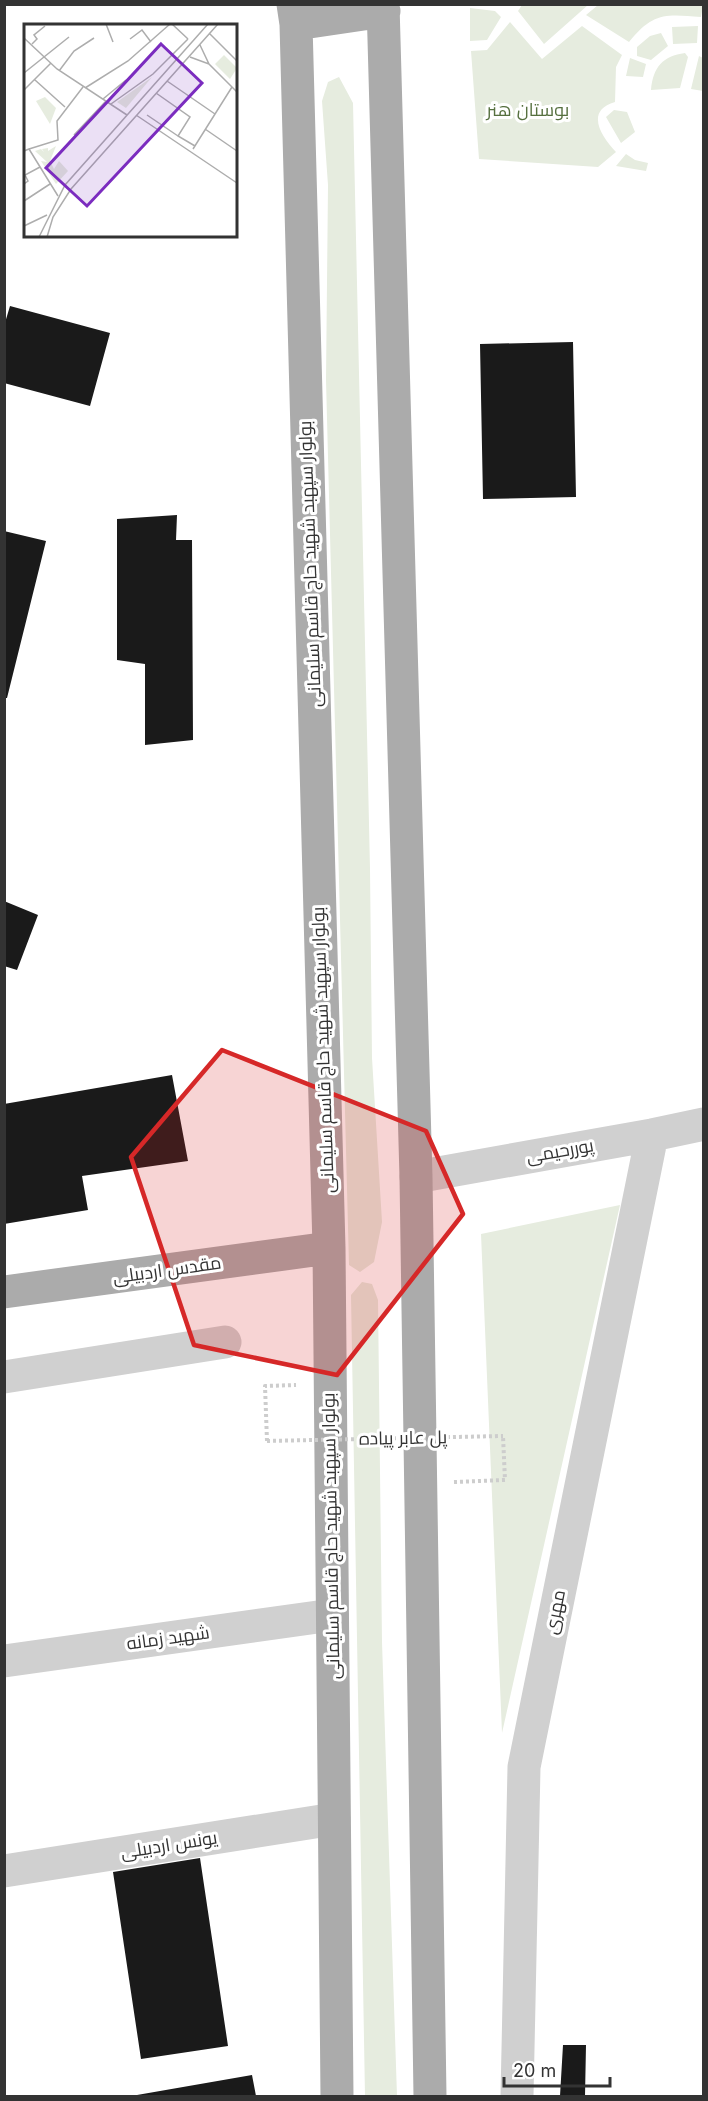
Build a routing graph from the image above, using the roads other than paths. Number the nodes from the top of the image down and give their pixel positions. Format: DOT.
graph roads {
  1 [pos="383,8"];
  2 [pos="294,14"];
  3 [pos="704,1124"];
  4 [pos="652,1135"];
  5 [pos="416,1177"];
  6 [pos="328,1248"];
  7 [pos="4,1292"];
  8 [pos="225,1342"];
  9 [pos="4,1377"];
  10 [pos="332,1615"];
  11 [pos="4,1661"];
  12 [pos="334,1819"];
  13 [pos="4,1871"];
  14 [pos="338,2097"];
  15 [pos="430,2097"];
  16 [pos="517,2097"];
  1 -- 2 [label="main road"];
  1 -- 5 [label="main road"];
  2 -- 6 [label="main road, بولوار سپهبد شهید حاج قاسم سلیمانی"];
  3 -- 4 [label="street, پوررحیمی"];
  4 -- 5 [label="street, پوررحیمی"];
  4 -- 16 [label="street, مهری"];
  5 -- 15 [label="main road"];
  6 -- 7 [label="main road, مقدس اردبیلی"];
  6 -- 10 [label="main road, بولوار سپهبد شهید حاج قاسم سلیمانی"];
  8 -- 9 [label="street"];
  10 -- 11 [label="street, شهید زمانه"];
  10 -- 12 [label="main road, بولوار سپهبد شهید حاج قاسم سلیمانی"];
  12 -- 13 [label="street, یونس اردبیلی"];
  12 -- 14 [label="main road, بولوار سپهبد شهید حاج قاسم سلیمانی"];
}
